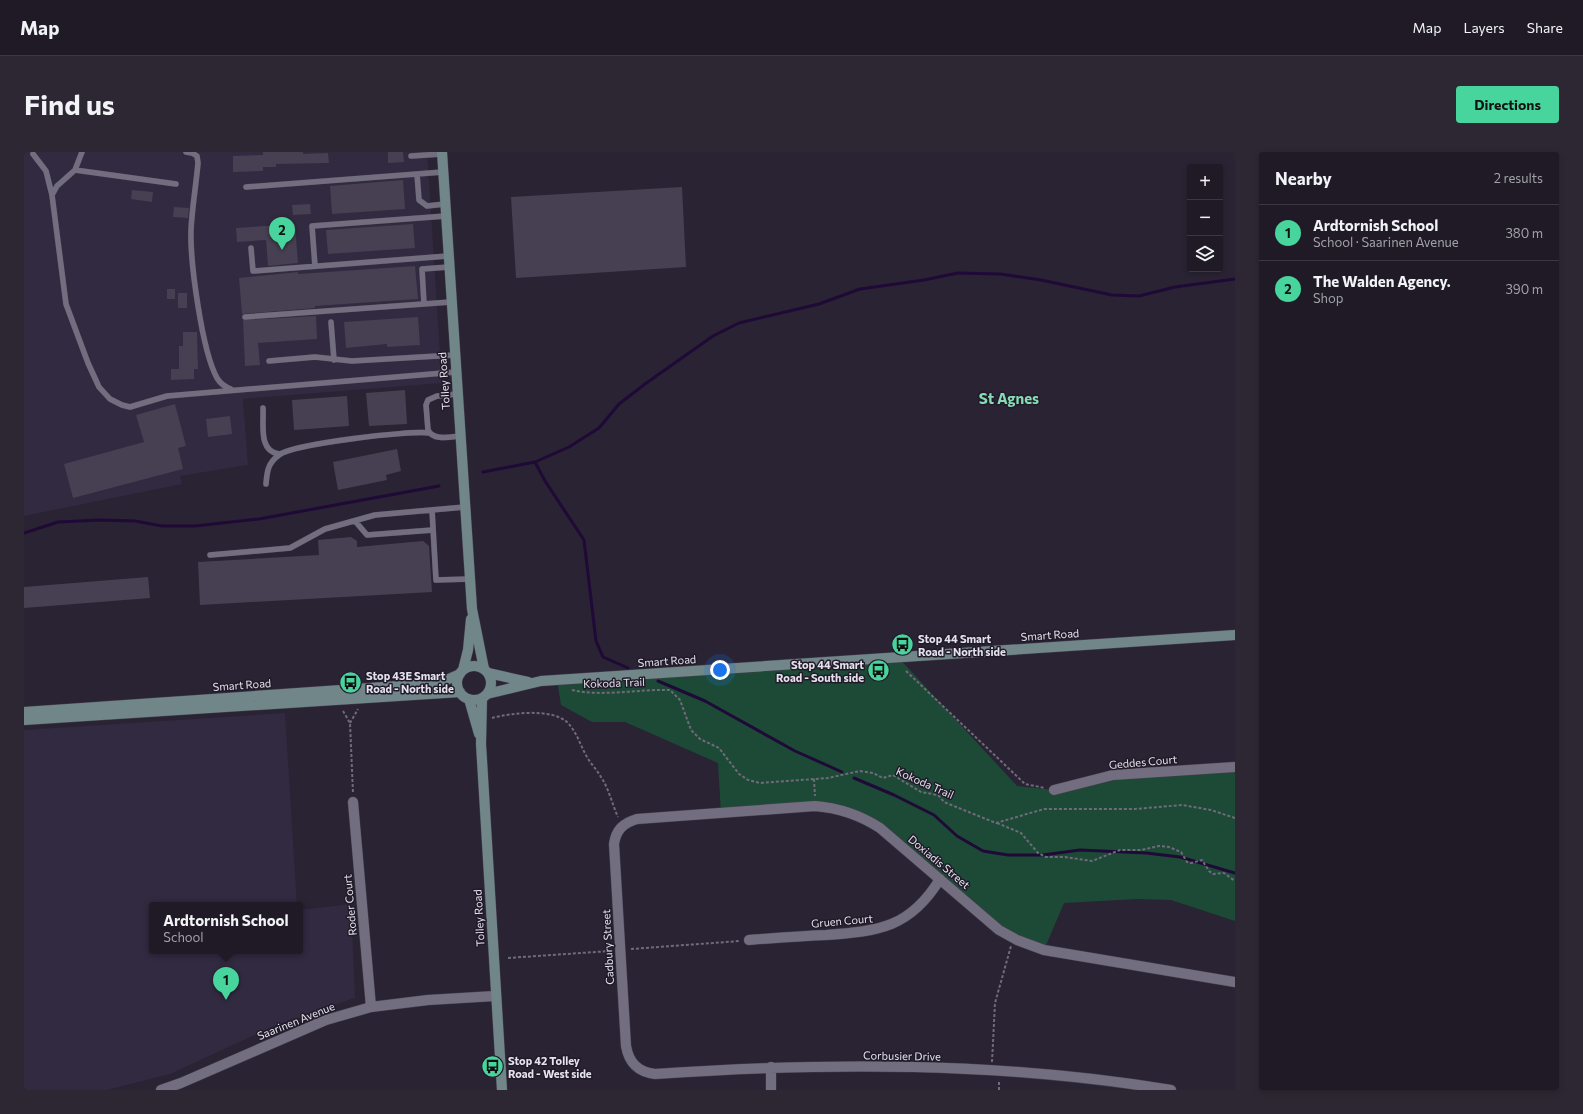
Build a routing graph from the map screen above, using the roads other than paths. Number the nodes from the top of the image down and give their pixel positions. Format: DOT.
graph roads {
  1 [pos="82,152"];
  2 [pos="186,152"];
  3 [pos="442,153"];
  4 [pos="33,154"];
  5 [pos="411,156"];
  6 [pos="75,170"];
  7 [pos="443,172"];
  8 [pos="417,174"];
  9 [pos="176,184"];
  10 [pos="246,187"];
  11 [pos="52,195"];
  12 [pos="445,204"];
  13 [pos="446,216"];
  14 [pos="251,248"];
  15 [pos="448,256"];
  16 [pos="315,266"];
  17 [pos="449,267"];
  18 [pos="451,302"];
  19 [pos="424,304"];
  20 [pos="245,317"];
  21 [pos="331,322"];
  22 [pos="455,355"];
  23 [pos="334,360"];
  24 [pos="269,361"];
  25 [pos="456,372"];
  26 [pos="233,390"];
  27 [pos="457,394"];
  28 [pos="263,408"];
  29 [pos="430,433"];
  30 [pos="460,436"];
  31 [pos="280,454"];
  32 [pos="266,484"];
  33 [pos="465,507"];
  34 [pos="432,510"];
  35 [pos="355,521"];
  36 [pos="433,530"];
  37 [pos="210,555"];
  38 [pos="470,579"];
  39 [pos="472,609"];
  40 [pos="1235,635"];
  41 [pos="486,671"];
  42 [pos="461,672"];
  43 [pos="532,682"];
  44 [pos="460,692"];
  45 [pos="485,696"];
  46 [pos="469,699"];
  47 [pos="24,712"];
  48 [pos="24,720"];
  49 [pos="481,744"];
  50 [pos="1235,768"];
  51 [pos="1054,790"];
  52 [pos="353,802"];
  53 [pos="621,826"];
  54 [pos="940,879"];
  55 [pos="749,940"];
  56 [pos="1235,982"];
  57 [pos="495,996"];
  58 [pos="371,1007"];
  59 [pos="634,1066"];
  60 [pos="771,1067"];
  61 [pos="183,1087"];
  62 [pos="161,1090"];
  63 [pos="502,1090"];
  64 [pos="771,1090"];
  65 [pos="1171,1090"];
  1 -- 6 [label="lane"];
  2 -- 26 [label="lane"];
  3 -- 5 [label="lane"];
  3 -- 7 [label="main road, Tolley Road"];
  4 -- 11 [label="lane"];
  6 -- 9 [label="lane"];
  6 -- 11 [label="lane"];
  7 -- 8 [label="lane"];
  7 -- 12 [label="main road, Tolley Road"];
  8 -- 10 [label="lane"];
  8 -- 12 [label="lane"];
  11 -- 26 [label="lane"];
  12 -- 13 [label="main road, Tolley Road"];
  13 -- 15 [label="main road, Tolley Road"];
  13 -- 16 [label="lane"];
  14 -- 16 [label="lane"];
  15 -- 16 [label="lane"];
  15 -- 17 [label="main road, Tolley Road"];
  17 -- 18 [label="main road, Tolley Road"];
  17 -- 19 [label="lane"];
  18 -- 19 [label="lane"];
  18 -- 22 [label="main road, Tolley Road"];
  19 -- 20 [label="lane"];
  21 -- 23 [label="lane"];
  22 -- 23 [label="lane"];
  22 -- 25 [label="main road, Tolley Road"];
  23 -- 24 [label="lane"];
  25 -- 26 [label="lane"];
  25 -- 27 [label="main road, Tolley Road"];
  27 -- 29 [label="lane"];
  27 -- 30 [label="main road, Tolley Road"];
  28 -- 31 [label="lane"];
  29 -- 30 [label="lane"];
  29 -- 31 [label="lane"];
  30 -- 33 [label="main road, Tolley Road"];
  31 -- 32 [label="lane"];
  33 -- 34 [label="lane"];
  33 -- 38 [label="main road, Tolley Road"];
  34 -- 35 [label="lane"];
  34 -- 36 [label="lane"];
  35 -- 36 [label="lane"];
  35 -- 37 [label="lane"];
  36 -- 38 [label="lane"];
  38 -- 39 [label="main road, Tolley Road"];
  39 -- 41 [label="main road, Tolley Road"];
  39 -- 42 [label="main road, Tolley Road"];
  40 -- 43 [label="main road, Smart Road"];
  41 -- 42 [label="main road"];
  41 -- 43 [label="main road, Smart Road"];
  41 -- 45 [label="main road"];
  42 -- 44 [label="main road"];
  42 -- 47 [label="main road, Smart Road"];
  43 -- 45 [label="main road, Smart Road"];
  44 -- 46 [label="main road"];
  44 -- 48 [label="main road, Smart Road"];
  45 -- 46 [label="main road"];
  45 -- 49 [label="main road, Tolley Road"];
  46 -- 49 [label="main road, Tolley Road"];
  49 -- 57 [label="main road, Tolley Road"];
  50 -- 51 [label="street, Geddes Court"];
  52 -- 58 [label="street, Roder Court"];
  53 -- 54 [label="street, Doxiadis Street"];
  53 -- 59 [label="street, Cadbury Street"];
  54 -- 55 [label="street, Gruen Court"];
  54 -- 56 [label="street, Doxiadis Street"];
  57 -- 58 [label="street, Saarinen Avenue"];
  57 -- 63 [label="main road, Tolley Road"];
  58 -- 61 [label="street, Saarinen Avenue"];
  59 -- 60 [label="street, Corbusier Drive"];
  60 -- 64 [label="street"];
  60 -- 65 [label="street, Corbusier Drive"];
  61 -- 62 [label="street, Saarinen Avenue"];
}
